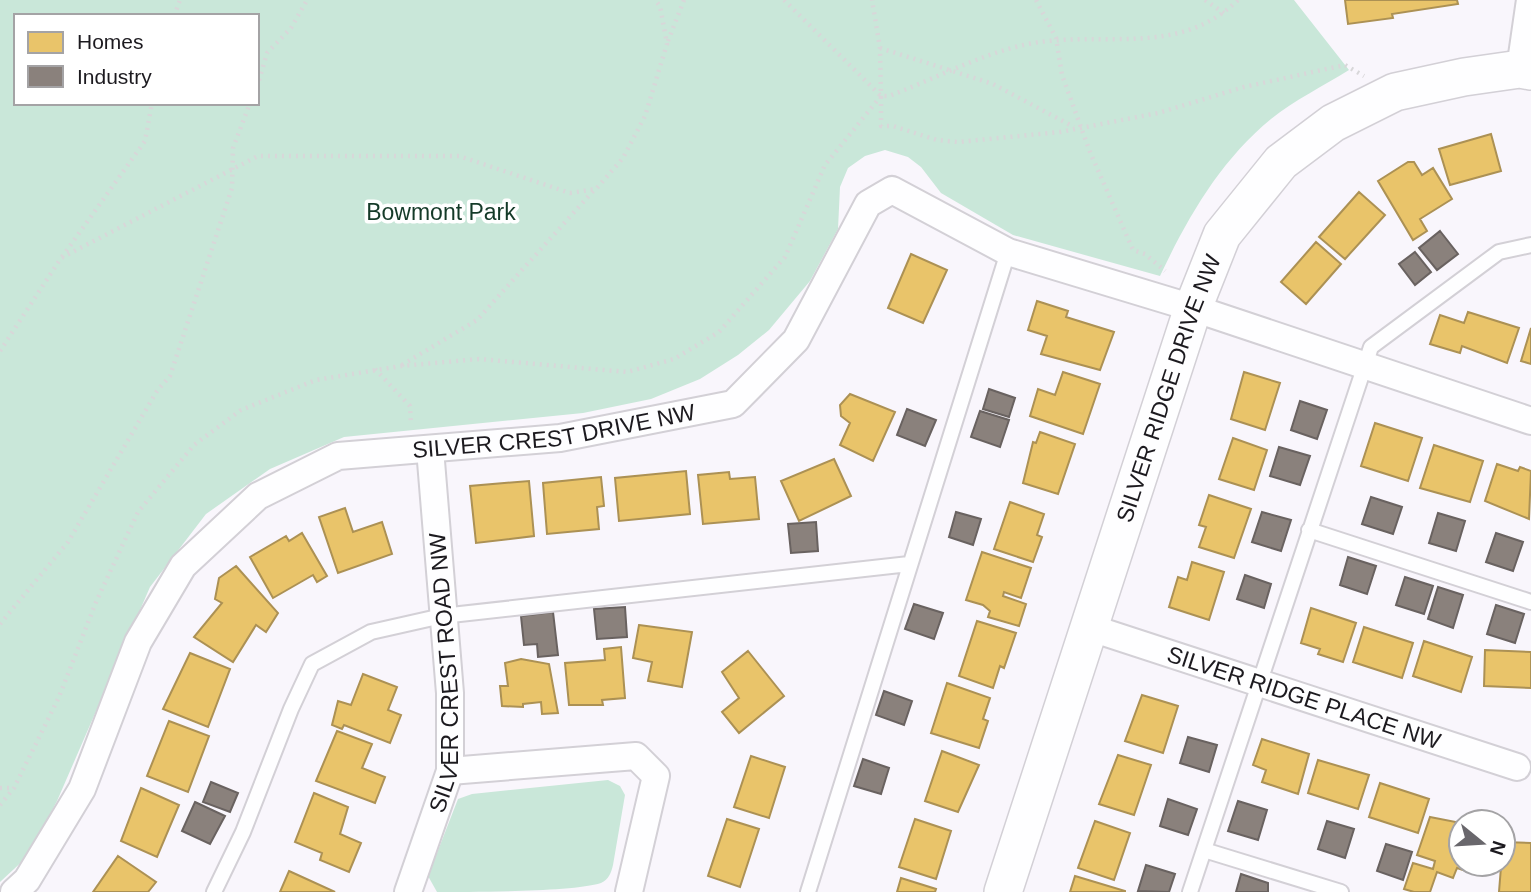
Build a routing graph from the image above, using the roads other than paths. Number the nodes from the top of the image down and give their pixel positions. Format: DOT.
graph roads {
  1 [pos="1530,0"];
  2 [pos="1525,70"];
  3 [pos="1531,245"];
  4 [pos="1007,252"];
  5 [pos="1193,308"];
  6 [pos="1363,367"];
  7 [pos="1531,421"];
  8 [pos="430,449"];
  9 [pos="1309,530"];
  10 [pos="909,564"];
  11 [pos="1531,603"];
  12 [pos="442,616"];
  13 [pos="1091,628"];
  14 [pos="1259,684"];
  15 [pos="1517,767"];
  16 [pos="450,771"];
  17 [pos="1204,850"];
  18 [pos="13,892"];
  19 [pos="214,892"];
  20 [pos="408,892"];
  21 [pos="629,892"];
  22 [pos="808,892"];
  23 [pos="1003,892"];
  24 [pos="1190,892"];
  25 [pos="1340,892"];
  1 -- 2 [label="street"];
  2 -- 5 [label="street, SILVER RIDGE DRIVE NW"];
  3 -- 6 [label="lane"];
  4 -- 5 [label="street, SILVER CREST DRIVE NW"];
  4 -- 8 [label="street, SILVER CREST DRIVE NW"];
  4 -- 10 [label="lane"];
  5 -- 6 [label="street, SILVER CREST DRIVE NW"];
  5 -- 13 [label="street, SILVER RIDGE DRIVE NW"];
  6 -- 7 [label="street, SILVER CREST DRIVE NW"];
  6 -- 9 [label="lane"];
  8 -- 12 [label="street, SILVER CREST ROAD NW"];
  8 -- 18 [label="street, SILVER CREST DRIVE NW"];
  9 -- 11 [label="lane"];
  9 -- 14 [label="lane"];
  10 -- 12 [label="lane"];
  10 -- 22 [label="lane"];
  12 -- 16 [label="street, SILVER CREST ROAD NW"];
  12 -- 19 [label="lane"];
  13 -- 14 [label="street, SILVER RIDGE PLACE NW"];
  13 -- 23 [label="street, SILVER RIDGE DRIVE NW"];
  14 -- 15 [label="street, SILVER RIDGE PLACE NW"];
  14 -- 17 [label="lane"];
  16 -- 20 [label="street, SILVER CREST ROAD NW"];
  16 -- 21 [label="street"];
  17 -- 24 [label="lane"];
  17 -- 25 [label="lane"];
}
